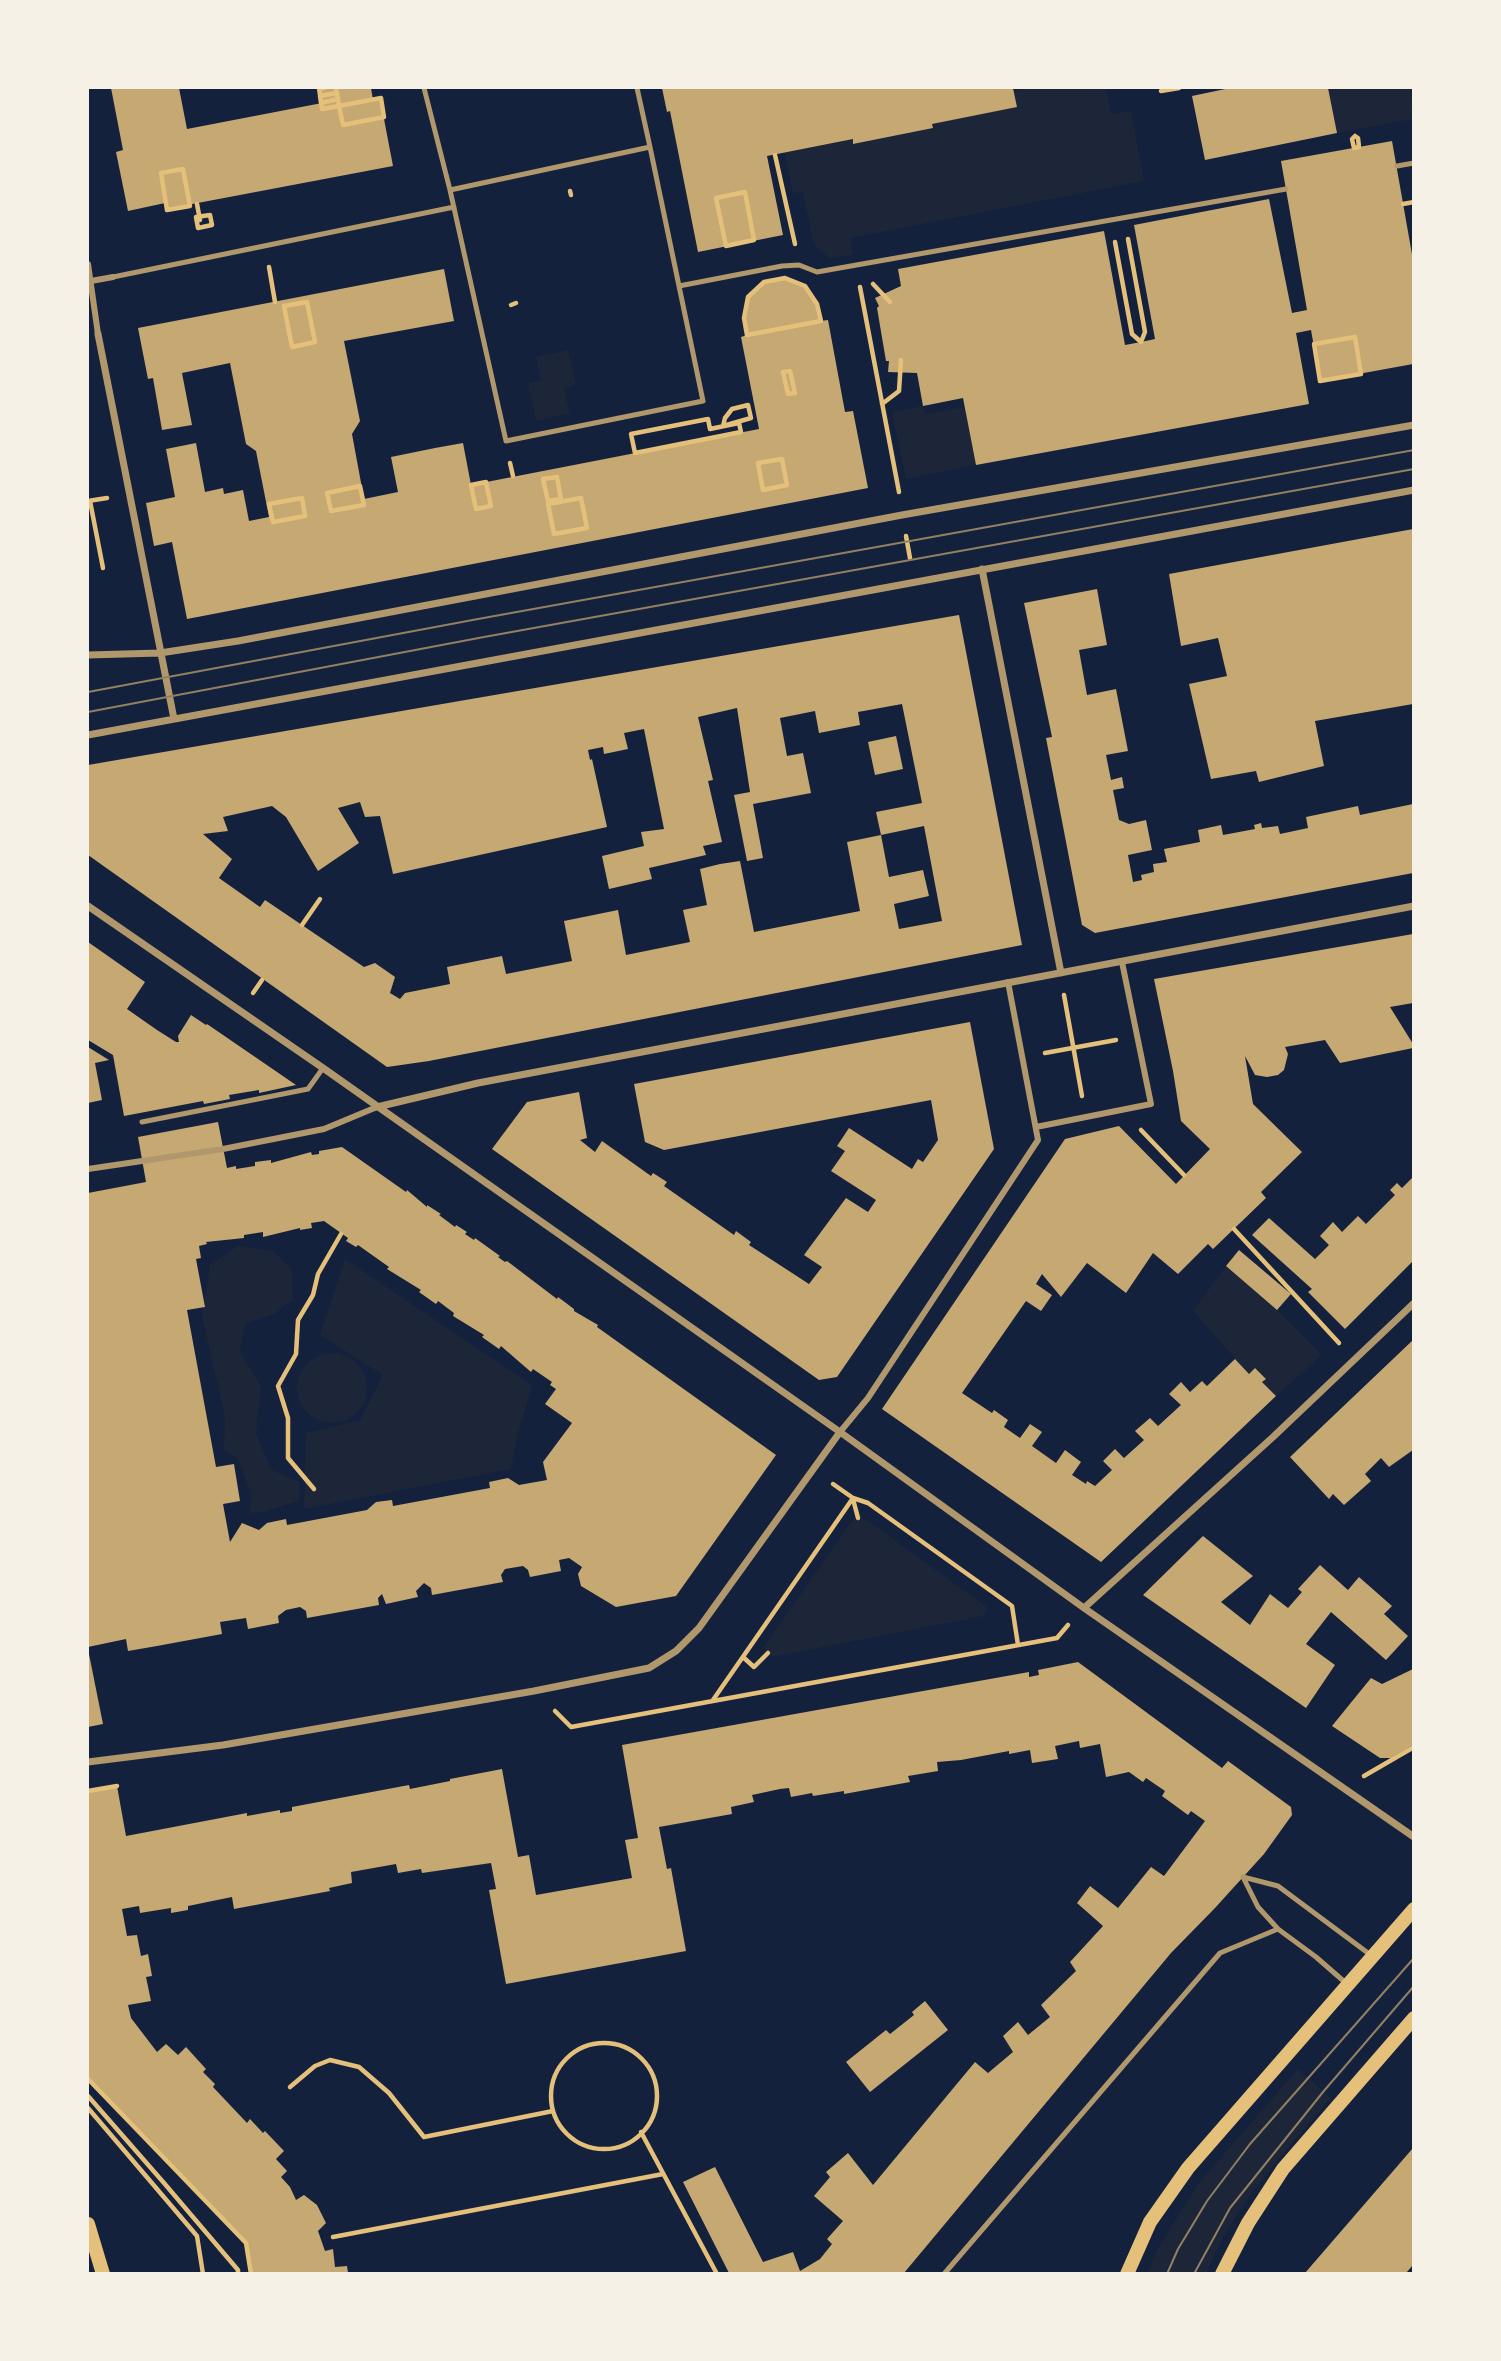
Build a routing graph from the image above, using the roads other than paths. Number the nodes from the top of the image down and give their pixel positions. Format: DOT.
graph roads {
  1 [pos="424,88"];
  2 [pos="637,88"];
  3 [pos="650,148"];
  4 [pos="1413,163"];
  5 [pos="1397,166"];
  6 [pos="1286,189"];
  7 [pos="450,190"];
  8 [pos="453,207"];
  9 [pos="88,264"];
  10 [pos="113,276"];
  11 [pos="91,281"];
  12 [pos="679,286"];
  13 [pos="99,334"];
  14 [pos="1413,425"];
  15 [pos="1413,490"];
  16 [pos="982,569"];
  17 [pos="160,653"];
  18 [pos="88,655"];
  19 [pos="174,719"];
  20 [pos="88,735"];
  21 [pos="88,906"];
  22 [pos="1413,906"];
  23 [pos="1122,962"];
  24 [pos="1061,973"];
  25 [pos="1008,982"];
  26 [pos="323,1069"];
  27 [pos="377,1107"];
  28 [pos="142,1122"];
  29 [pos="1036,1127"];
  30 [pos="88,1169"];
  31 [pos="1413,1303"];
  32 [pos="840,1432"];
  33 [pos="1084,1608"];
  34 [pos="88,1762"];
  35 [pos="1413,1838"];
  36 [pos="1413,1909"];
  37 [pos="1278,1929"];
  38 [pos="1372,1956"];
  39 [pos="1347,1984"];
  40 [pos="1413,2018"];
  41 [pos="88,2224"];
  42 [pos="103,2273"];
  43 [pos="944,2273"];
  44 [pos="1127,2273"];
  45 [pos="1222,2273"];
  1 -- 7 [label="lane"];
  2 -- 3 [label="lane"];
  3 -- 7 [label="lane"];
  3 -- 12 [label="lane"];
  4 -- 5 [label="lane"];
  6 -- 12 [label="lane"];
  7 -- 8 [label="lane"];
  8 -- 10 [label="lane"];
  8 -- 12 [label="lane"];
  9 -- 11 [label="street"];
  10 -- 11 [label="street"];
  11 -- 13 [label="street"];
  13 -- 17 [label="street"];
  14 -- 17 [label="street"];
  15 -- 16 [label="street"];
  16 -- 19 [label="street"];
  16 -- 24 [label="street"];
  17 -- 18 [label="street"];
  17 -- 19 [label="street"];
  19 -- 20 [label="street"];
  21 -- 26 [label="street"];
  22 -- 23 [label="street"];
  23 -- 24 [label="street"];
  23 -- 29 [label="street"];
  24 -- 25 [label="street"];
  25 -- 27 [label="street"];
  25 -- 29 [label="street"];
  26 -- 27 [label="street"];
  26 -- 28 [label="lane"];
  27 -- 30 [label="street"];
  27 -- 32 [label="street"];
  29 -- 32 [label="street"];
  31 -- 33 [label="street"];
  32 -- 33 [label="street"];
  32 -- 34 [label="street"];
  33 -- 35 [label="street"];
  36 -- 38 [label="main road"];
  37 -- 38 [label="lane"];
  37 -- 39 [label="lane"];
  37 -- 43 [label="lane"];
  38 -- 39 [label="main road"];
  39 -- 44 [label="main road"];
  40 -- 45 [label="main road"];
  41 -- 42 [label="main road"];
}
